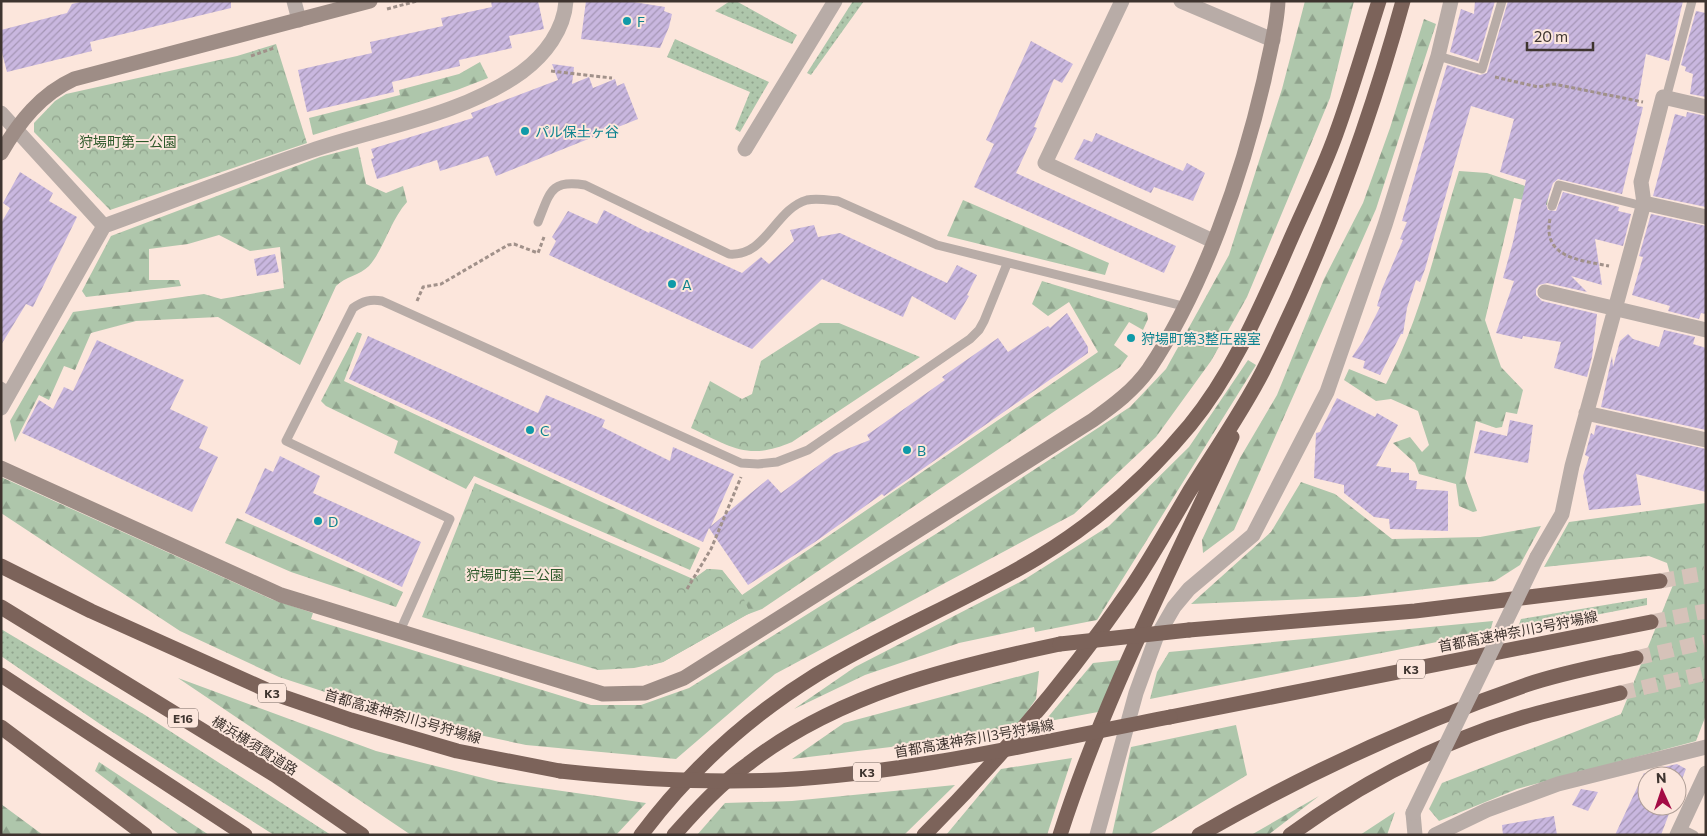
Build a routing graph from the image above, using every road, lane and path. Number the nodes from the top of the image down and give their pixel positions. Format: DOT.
graph roads {
  1 [pos="294,1"];
  2 [pos="370,1"];
  3 [pos="566,1"];
  4 [pos="835,1"];
  5 [pos="1122,1"];
  6 [pos="1181,1"];
  7 [pos="1278,1"];
  8 [pos="1379,1"];
  9 [pos="1403,1"];
  10 [pos="1451,1"];
  11 [pos="1502,1"];
  12 [pos="1692,1"];
  13 [pos="299,20"];
  14 [pos="1272,40"];
  15 [pos="271,49"];
  16 [pos="250,56"];
  17 [pos="1438,56"];
  18 [pos="554,71"];
  19 [pos="1490,75"];
  20 [pos="612,78"];
  21 [pos="1666,98"];
  22 [pos="1651,104"];
  23 [pos="1706,107"];
  24 [pos="1,113"];
  25 [pos="16,129"];
  26 [pos="745,148"];
  27 [pos="1,153"];
  28 [pos="1643,204"];
  29 [pos="1552,206"];
  30 [pos="1706,218"];
  31 [pos="538,222"];
  32 [pos="104,226"];
  33 [pos="1213,241"];
  34 [pos="1007,264"];
  35 [pos="1624,269"];
  36 [pos="1544,292"];
  37 [pos="1183,306"];
  38 [pos="1614,309"];
  39 [pos="411,314"];
  40 [pos="1706,330"];
  41 [pos="1262,372"];
  42 [pos="6,389"];
  43 [pos="1,408"];
  44 [pos="1586,413"];
  45 [pos="1706,440"];
  46 [pos="750,464"];
  47 [pos="1,468"];
  48 [pos="1,566"];
  49 [pos="1660,581"];
  50 [pos="687,589"];
  51 [pos="1,607"];
  52 [pos="1651,622"];
  53 [pos="400,631"];
  54 [pos="1636,658"];
  55 [pos="1,675"];
  56 [pos="1620,693"];
  57 [pos="1,727"];
  58 [pos="1706,746"];
  59 [pos="1706,773"];
  60 [pos="1684,833"];
  61 [pos="145,835"];
  62 [pos="245,835"];
  63 [pos="362,835"];
  64 [pos="641,835"];
  65 [pos="674,835"];
  66 [pos="924,835"];
  67 [pos="1060,835"];
  68 [pos="1097,835"];
  69 [pos="1199,835"];
  70 [pos="1290,835"];
  71 [pos="1415,835"];
  72 [pos="1435,835"];
  1 -- 13 [label="street"];
  2 -- 13 [label="street"];
  3 -- 32 [label="street"];
  4 -- 26 [label="street"];
  5 -- 33 [label="street"];
  6 -- 14 [label="street"];
  7 -- 14 [label="street"];
  8 -- 64 [label="highway"];
  9 -- 41 [label="highway"];
  10 -- 17 [label="street"];
  11 -- 17 [label="lane"];
  12 -- 21 [label="lane"];
  13 -- 25 [label="street"];
  14 -- 33 [label="street"];
  15 -- 16 [label="path"];
  17 -- 68 [label="street"];
  18 -- 20 [label="path"];
  19 -- 22 [label="path"];
  21 -- 23 [label="street"];
  21 -- 28 [label="street"];
  24 -- 25 [label="street"];
  25 -- 27 [label="street"];
  25 -- 32 [label="street"];
  28 -- 29 [label="lane"];
  28 -- 30 [label="street"];
  28 -- 35 [label="street"];
  29 -- 35 [label="path"];
  31 -- 34 [label="lane"];
  31 -- 39 [label="path"];
  32 -- 42 [label="street"];
  33 -- 37 [label="street"];
  34 -- 37 [label="lane"];
  34 -- 46 [label="lane"];
  35 -- 38 [label="street"];
  36 -- 38 [label="street"];
  37 -- 53 [label="street"];
  38 -- 40 [label="street"];
  38 -- 44 [label="street"];
  39 -- 46 [label="lane"];
  39 -- 53 [label="lane"];
  41 -- 66 [label="highway"];
  41 -- 67 [label="highway"];
  42 -- 43 [label="street"];
  44 -- 45 [label="street"];
  44 -- 71 [label="street, bridge"];
  46 -- 50 [label="path"];
  47 -- 53 [label="street"];
  48 -- 52 [label="highway, 首都高速神奈川3号狩場線 / K3, bridge"];
  49 -- 65 [label="highway, bridge"];
  51 -- 63 [label="highway, 横浜横須賀道路 / E16"];
  54 -- 69 [label="highway"];
  55 -- 62 [label="highway"];
  56 -- 70 [label="highway"];
  57 -- 61 [label="highway"];
  58 -- 72 [label="street"];
  59 -- 60 [label="street"];
}
